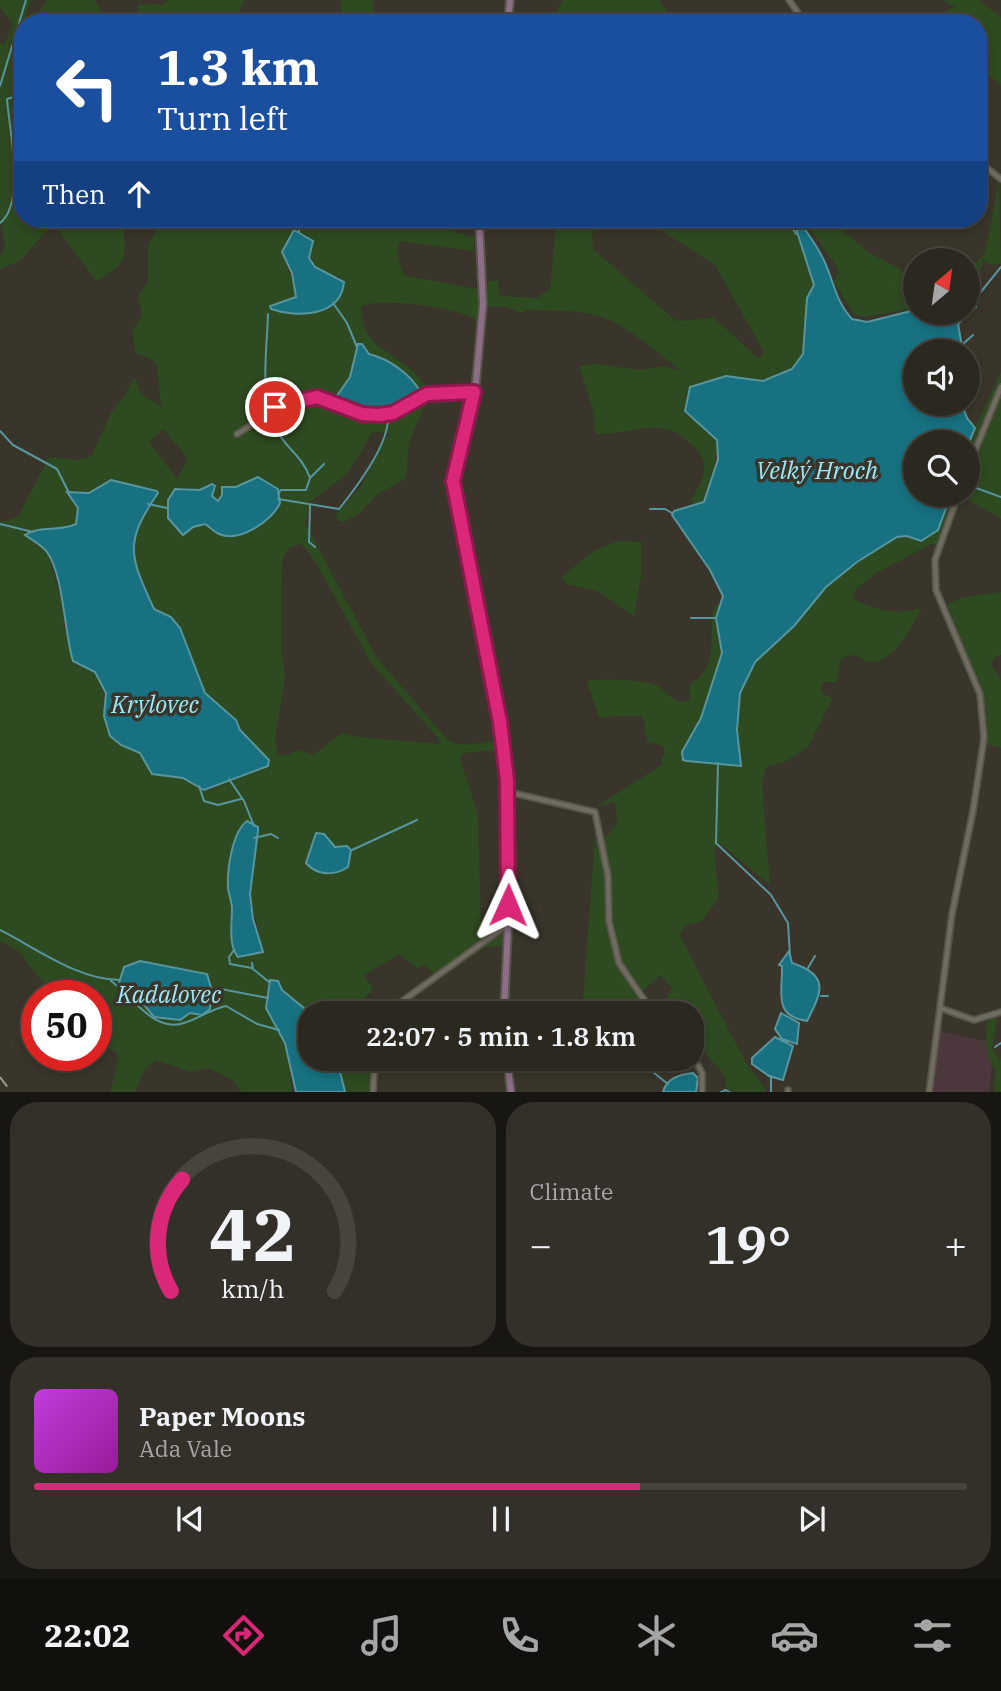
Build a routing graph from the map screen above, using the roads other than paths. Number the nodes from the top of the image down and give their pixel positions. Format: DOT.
graph roads {
  1 [pos="987,168"];
  2 [pos="1001,179"];
  3 [pos="479,228"];
  4 [pos="1001,387"];
  5 [pos="474,392"];
  6 [pos="236,434"];
  7 [pos="980,439"];
  8 [pos="954,507"];
  9 [pos="508,792"];
  10 [pos="507,925"];
  11 [pos="402,1001"];
  12 [pos="504,1001"];
  13 [pos="645,1001"];
  14 [pos="940,1009"];
  15 [pos="1001,1012"];
  16 [pos="374,1071"];
  17 [pos="508,1071"];
  18 [pos="701,1071"];
  19 [pos="373,1092"];
  20 [pos="511,1092"];
  21 [pos="702,1092"];
  22 [pos="929,1092"];
  1 -- 2 [label="street"];
  3 -- 5 [label="main road"];
  4 -- 7 [label="street"];
  5 -- 6 [label="street"];
  5 -- 9 [label="main road"];
  8 -- 14 [label="street"];
  9 -- 10 [label="main road"];
  9 -- 13 [label="street"];
  10 -- 11 [label="street"];
  10 -- 12 [label="main road"];
  14 -- 15 [label="street"];
  14 -- 22 [label="street"];
  16 -- 19 [label="street"];
  17 -- 20 [label="main road"];
  18 -- 21 [label="street"];
}
